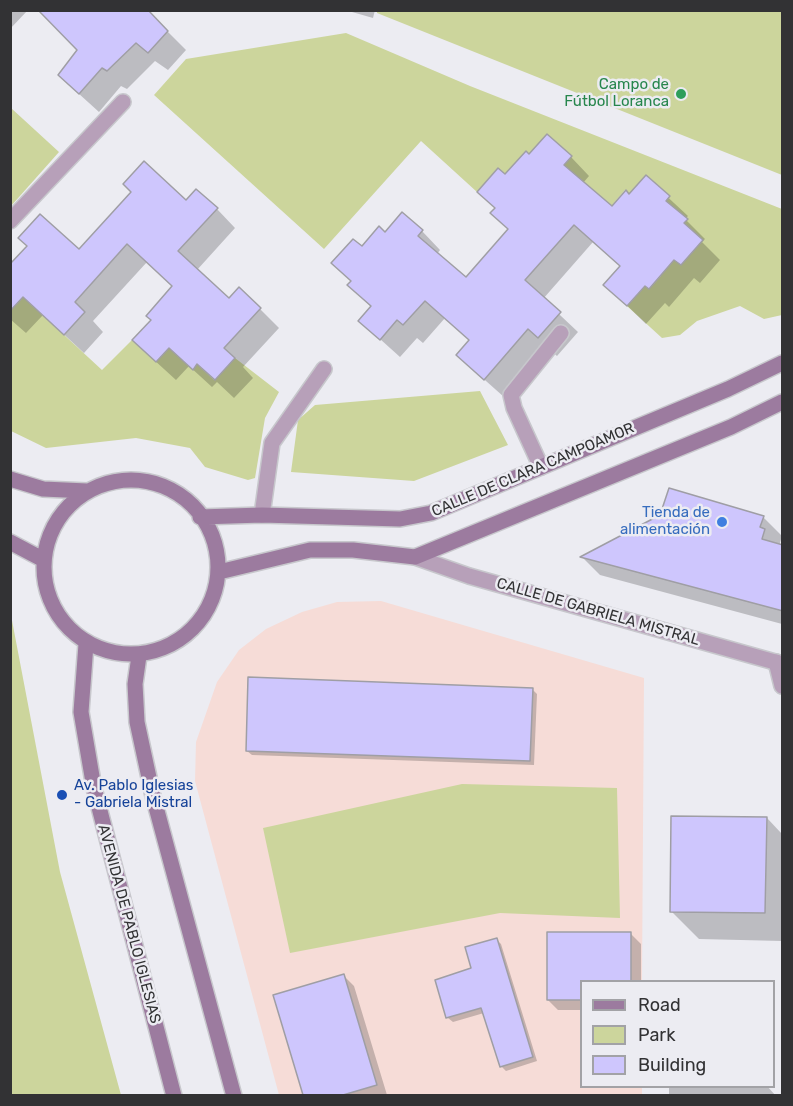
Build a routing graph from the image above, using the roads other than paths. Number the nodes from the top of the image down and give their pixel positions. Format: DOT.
graph roads {
  1 [pos="123,102"];
  2 [pos="10,221"];
  3 [pos="561,333"];
  4 [pos="783,363"];
  5 [pos="324,369"];
  6 [pos="783,402"];
  7 [pos="541,467"];
  8 [pos="10,479"];
  9 [pos="87,490"];
  10 [pos="262,515"];
  11 [pos="200,516"];
  12 [pos="10,542"];
  13 [pos="415,556"];
  14 [pos="44,560"];
  15 [pos="219,572"];
  16 [pos="86,644"];
  17 [pos="139,656"];
  18 [pos="779,663"];
  19 [pos="783,686"];
  20 [pos="174,1095"];
  21 [pos="234,1095"];
  1 -- 2 [label="street"];
  3 -- 7 [label="street"];
  4 -- 7 [label="main road, CALLE DE CLARA CAMPOAMOR"];
  5 -- 10 [label="street"];
  6 -- 13 [label="main road"];
  7 -- 10 [label="main road, CALLE DE CLARA CAMPOAMOR"];
  8 -- 9 [label="main road"];
  9 -- 11 [label="main road"];
  9 -- 14 [label="main road"];
  10 -- 11 [label="main road, CALLE DE CLARA CAMPOAMOR"];
  11 -- 15 [label="main road"];
  12 -- 14 [label="main road"];
  13 -- 15 [label="main road"];
  13 -- 18 [label="street, CALLE DE GABRIELA MISTRAL"];
  14 -- 16 [label="main road"];
  15 -- 17 [label="main road"];
  16 -- 17 [label="main road"];
  16 -- 20 [label="main road, AVENIDA DE PABLO IGLESIAS"];
  17 -- 21 [label="main road"];
  18 -- 19 [label="street"];
}
